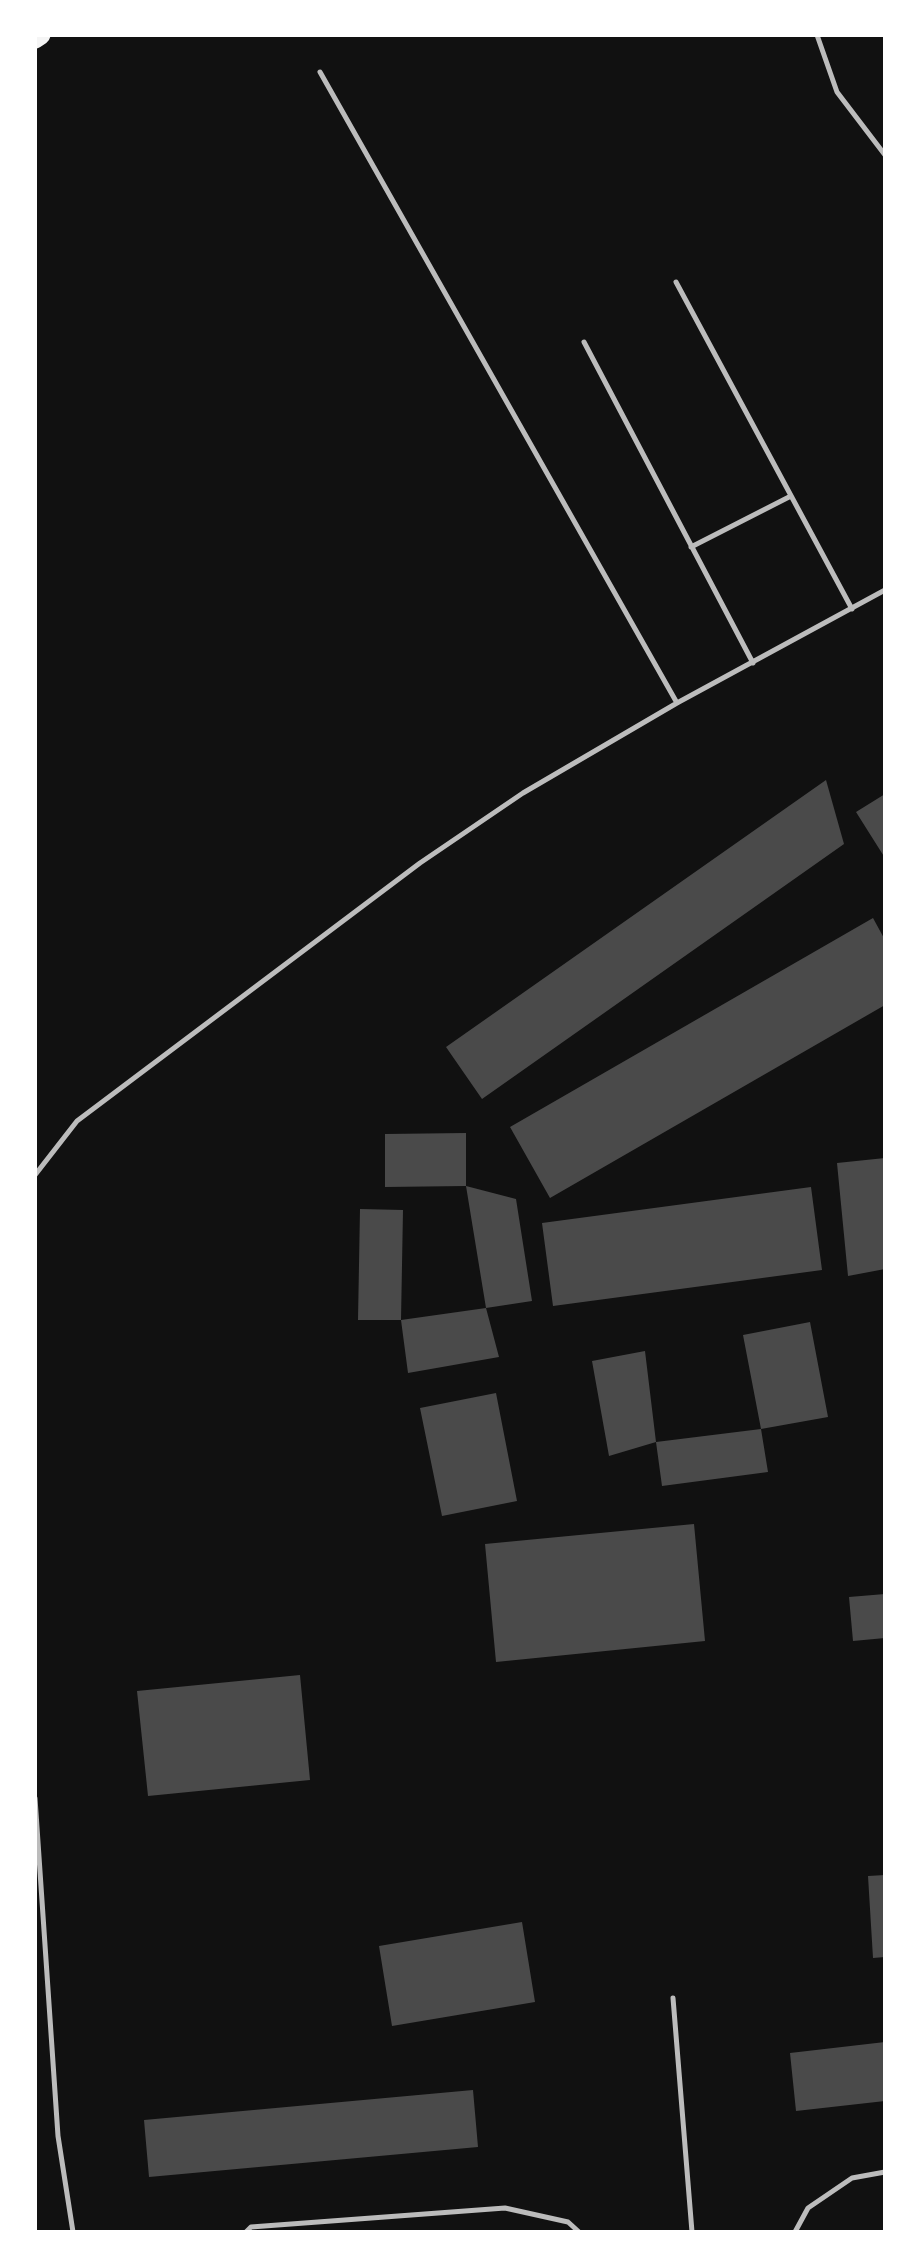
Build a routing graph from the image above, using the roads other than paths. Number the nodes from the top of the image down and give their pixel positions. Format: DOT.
graph roads {
  1 [pos="41,35"];
  2 [pos="817,35"];
  3 [pos="35,39"];
  4 [pos="320,72"];
  5 [pos="885,155"];
  6 [pos="676,282"];
  7 [pos="584,342"];
  8 [pos="789,497"];
  9 [pos="691,547"];
  10 [pos="885,590"];
  11 [pos="852,609"];
  12 [pos="753,663"];
  13 [pos="677,703"];
  14 [pos="35,1175"];
  15 [pos="35,1798"];
  16 [pos="38,1881"];
  17 [pos="673,1998"];
  18 [pos="885,2172"];
  19 [pos="73,2232"];
  20 [pos="246,2232"];
  21 [pos="579,2232"];
  22 [pos="692,2232"];
  23 [pos="795,2232"];
  1 -- 3 [label="highway"];
  2 -- 5 [label="lane"];
  4 -- 13 [label="lane"];
  6 -- 8 [label="lane"];
  7 -- 9 [label="lane"];
  8 -- 9 [label="lane"];
  8 -- 11 [label="lane"];
  9 -- 12 [label="lane"];
  10 -- 11 [label="lane"];
  11 -- 12 [label="lane"];
  12 -- 13 [label="lane"];
  13 -- 14 [label="lane"];
  15 -- 16 [label="lane"];
  16 -- 19 [label="lane"];
  17 -- 22 [label="lane"];
  18 -- 23 [label="lane"];
  20 -- 21 [label="lane"];
}
